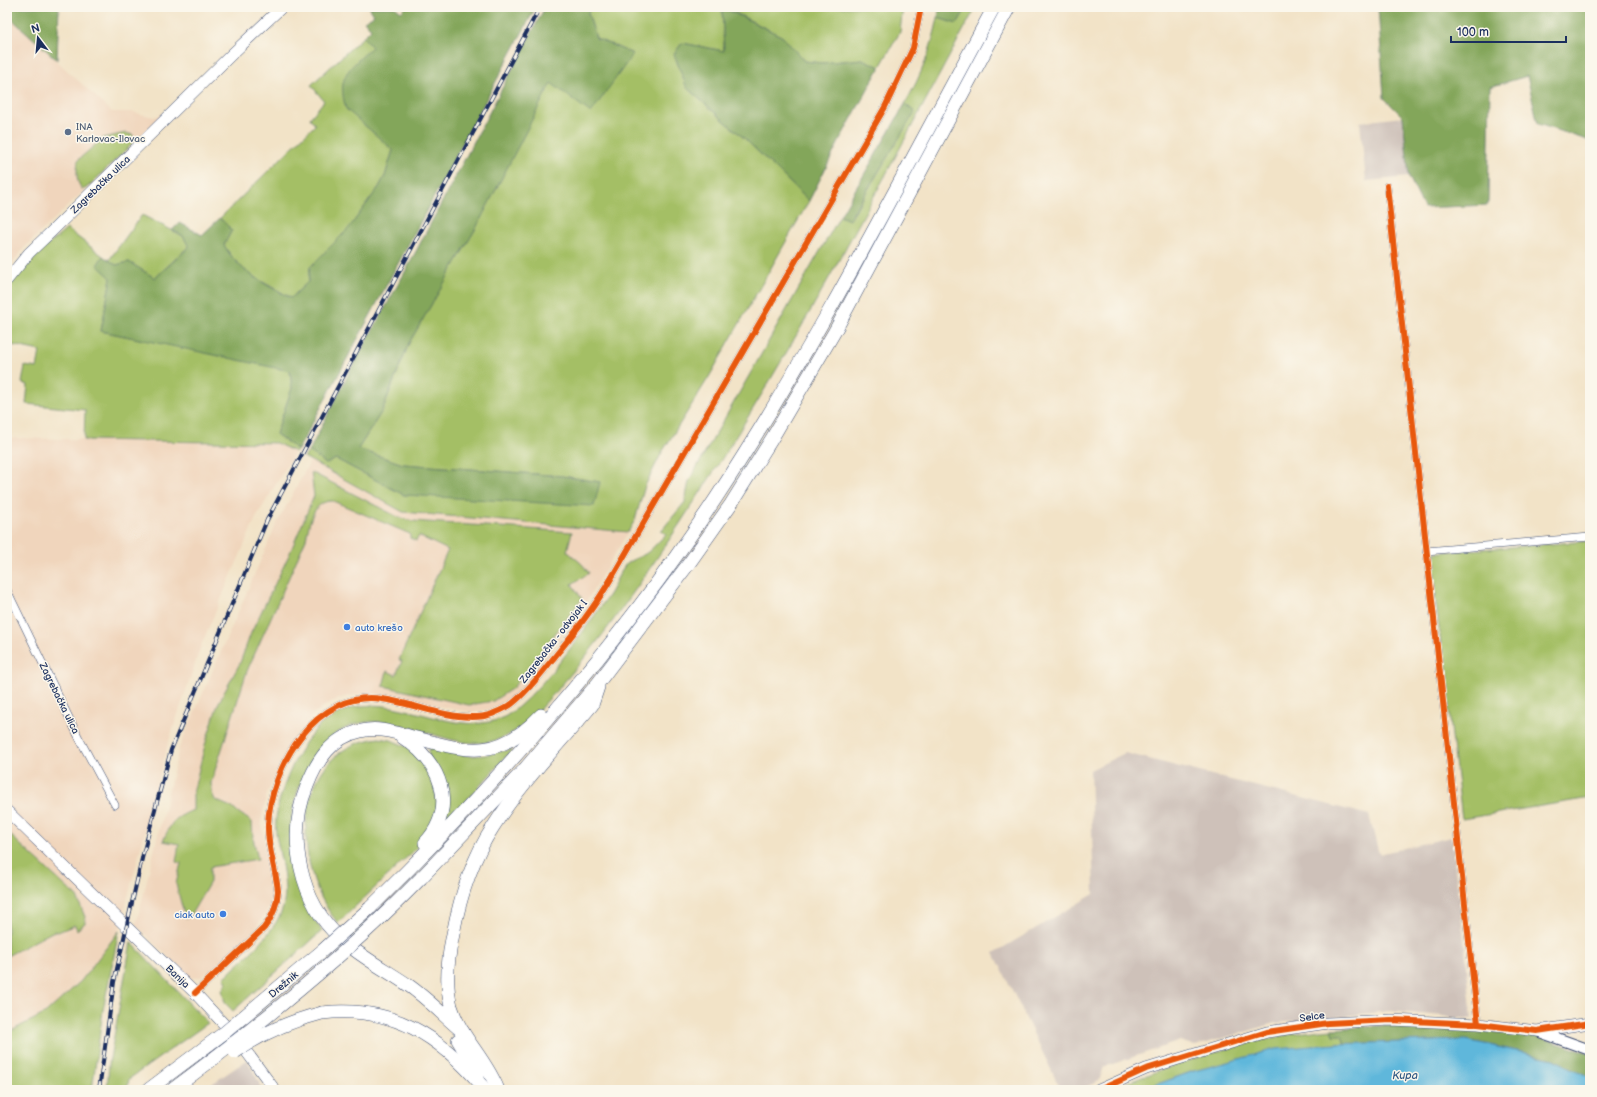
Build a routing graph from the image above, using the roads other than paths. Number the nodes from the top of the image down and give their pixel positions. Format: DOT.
graph roads {
  1 [pos="282,7"];
  2 [pos="921,7"];
  3 [pos="994,7"];
  4 [pos="1009,7"];
  5 [pos="1387,186"];
  6 [pos="7,280"];
  7 [pos="1590,537"];
  8 [pos="1426,552"];
  9 [pos="7,590"];
  10 [pos="604,652"];
  11 [pos="598,683"];
  12 [pos="394,732"];
  13 [pos="115,805"];
  14 [pos="8,815"];
  15 [pos="411,868"];
  16 [pos="195,993"];
  17 [pos="437,1010"];
  18 [pos="1590,1023"];
  19 [pos="1478,1024"];
  20 [pos="1537,1031"];
  21 [pos="463,1032"];
  22 [pos="1590,1050"];
  23 [pos="484,1089"];
  24 [pos="148,1090"];
  25 [pos="172,1090"];
  26 [pos="275,1090"];
  27 [pos="498,1090"];
  28 [pos="1099,1090"];
  1 -- 6 [label="main road, Zagrebačka ulica"];
  2 -- 16 [label="street, Zagrebačka - odvojak I"];
  3 -- 10 [label="highway, Drežnik"];
  4 -- 11 [label="highway, Drežnik"];
  5 -- 8 [label="street"];
  7 -- 8 [label="street"];
  8 -- 19 [label="street"];
  9 -- 13 [label="street, Zagrebačka ulica"];
  10 -- 12 [label="highway"];
  10 -- 15 [label="highway, Drežnik"];
  11 -- 21 [label="highway"];
  11 -- 25 [label="highway, Drežnik, bridge"];
  12 -- 15 [label="highway"];
  12 -- 17 [label="highway"];
  14 -- 16 [label="main road, Banija"];
  15 -- 24 [label="highway, Drežnik, bridge"];
  16 -- 26 [label="main road, Banija"];
  17 -- 21 [label="highway"];
  17 -- 23 [label="highway"];
  18 -- 20 [label="main road, Selce"];
  19 -- 20 [label="main road, Selce"];
  19 -- 28 [label="main road, Selce"];
  20 -- 22 [label="main road"];
  21 -- 27 [label="highway"];
  23 -- 25 [label="highway, bridge"];
}
